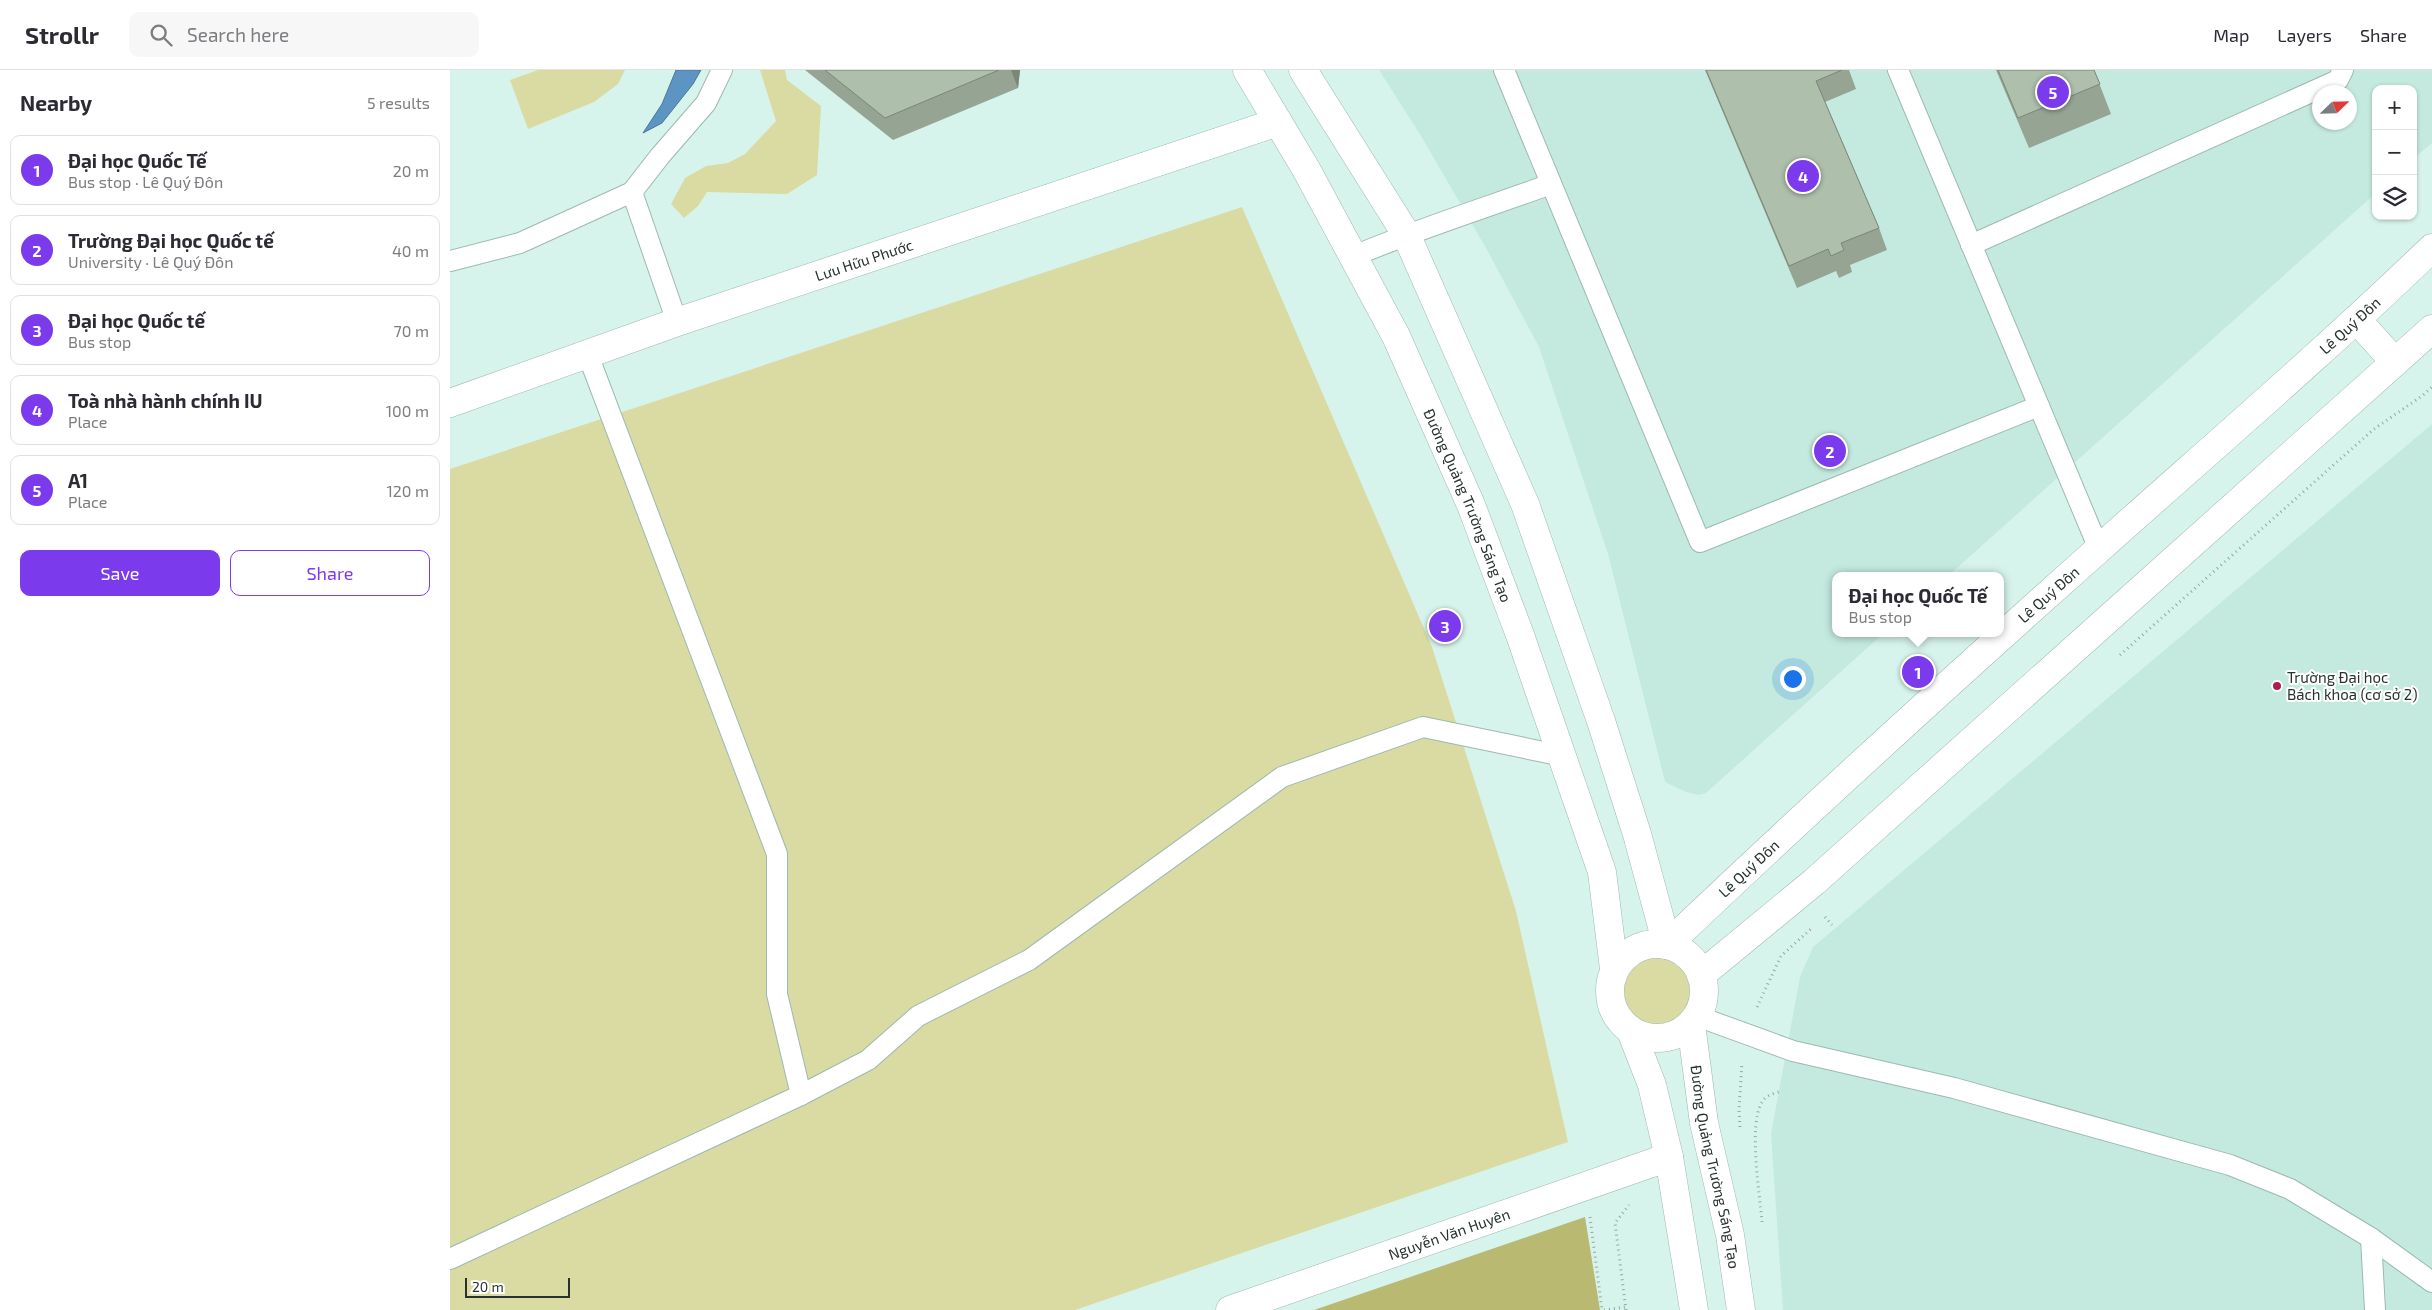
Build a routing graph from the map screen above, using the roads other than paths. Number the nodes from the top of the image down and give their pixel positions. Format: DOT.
graph roads {
  1 [pos="722,70"];
  2 [pos="1247,70"];
  3 [pos="1303,70"];
  4 [pos="1504,70"];
  5 [pos="1898,70"];
  6 [pos="2343,70"];
  7 [pos="1278,122"];
  8 [pos="1551,184"];
  9 [pos="632,192"];
  10 [pos="1406,234"];
  11 [pos="1971,245"];
  12 [pos="2432,248"];
  13 [pos="1354,256"];
  14 [pos="450,262"];
  15 [pos="2357,320"];
  16 [pos="677,322"];
  17 [pos="2432,329"];
  18 [pos="588,355"];
  19 [pos="2395,362"];
  20 [pos="450,403"];
  21 [pos="2039,406"];
  22 [pos="2099,549"];
  23 [pos="2004,635"];
  24 [pos="2002,637"];
  25 [pos="1563,756"];
  26 [pos="1667,944"];
  27 [pos="1614,970"];
  28 [pos="1702,975"];
  29 [pos="1694,1020"];
  30 [pos="1631,1031"];
  31 [pos="801,1095"];
  32 [pos="1669,1157"];
  33 [pos="2371,1238"];
  34 [pos="450,1259"];
  35 [pos="2432,1282"];
  36 [pos="1230,1310"];
  37 [pos="1694,1310"];
  38 [pos="1741,1310"];
  39 [pos="2375,1310"];
  1 -- 9 [label="lane"];
  2 -- 7 [label="street, Đường Quảng Trường Sáng Tạo"];
  3 -- 10 [label="street"];
  4 -- 8 [label="lane"];
  5 -- 11 [label="lane"];
  6 -- 11 [label="lane"];
  7 -- 13 [label="street, Đường Quảng Trường Sáng Tạo"];
  7 -- 16 [label="street, Lưu Hữu Phước"];
  8 -- 10 [label="lane"];
  8 -- 21 [label="lane"];
  9 -- 14 [label="lane"];
  9 -- 16 [label="lane"];
  10 -- 13 [label="lane"];
  10 -- 26 [label="street"];
  11 -- 21 [label="lane"];
  12 -- 15 [label="street, Lê Quý Đôn"];
  13 -- 25 [label="street, Đường Quảng Trường Sáng Tạo"];
  15 -- 19 [label="street"];
  15 -- 22 [label="street, Lê Quý Đôn"];
  16 -- 18 [label="street, Lưu Hữu Phước"];
  17 -- 19 [label="street"];
  18 -- 20 [label="street, Lưu Hữu Phước"];
  18 -- 31 [label="lane"];
  19 -- 28 [label="street"];
  21 -- 22 [label="lane"];
  22 -- 23 [label="street, Lê Quý Đôn"];
  24 -- 26 [label="street, Lê Quý Đôn"];
  25 -- 27 [label="street, Đường Quảng Trường Sáng Tạo"];
  25 -- 31 [label="lane"];
  26 -- 27 [label="street"];
  26 -- 28 [label="street"];
  27 -- 30 [label="street"];
  28 -- 29 [label="street"];
  29 -- 30 [label="street"];
  29 -- 33 [label="lane"];
  29 -- 38 [label="street, Đường Quảng Trường Sáng Tạo"];
  30 -- 32 [label="street"];
  31 -- 34 [label="lane"];
  32 -- 36 [label="street, Nguyễn Văn Huyên"];
  32 -- 37 [label="street"];
  33 -- 35 [label="lane"];
  33 -- 39 [label="lane"];
}
